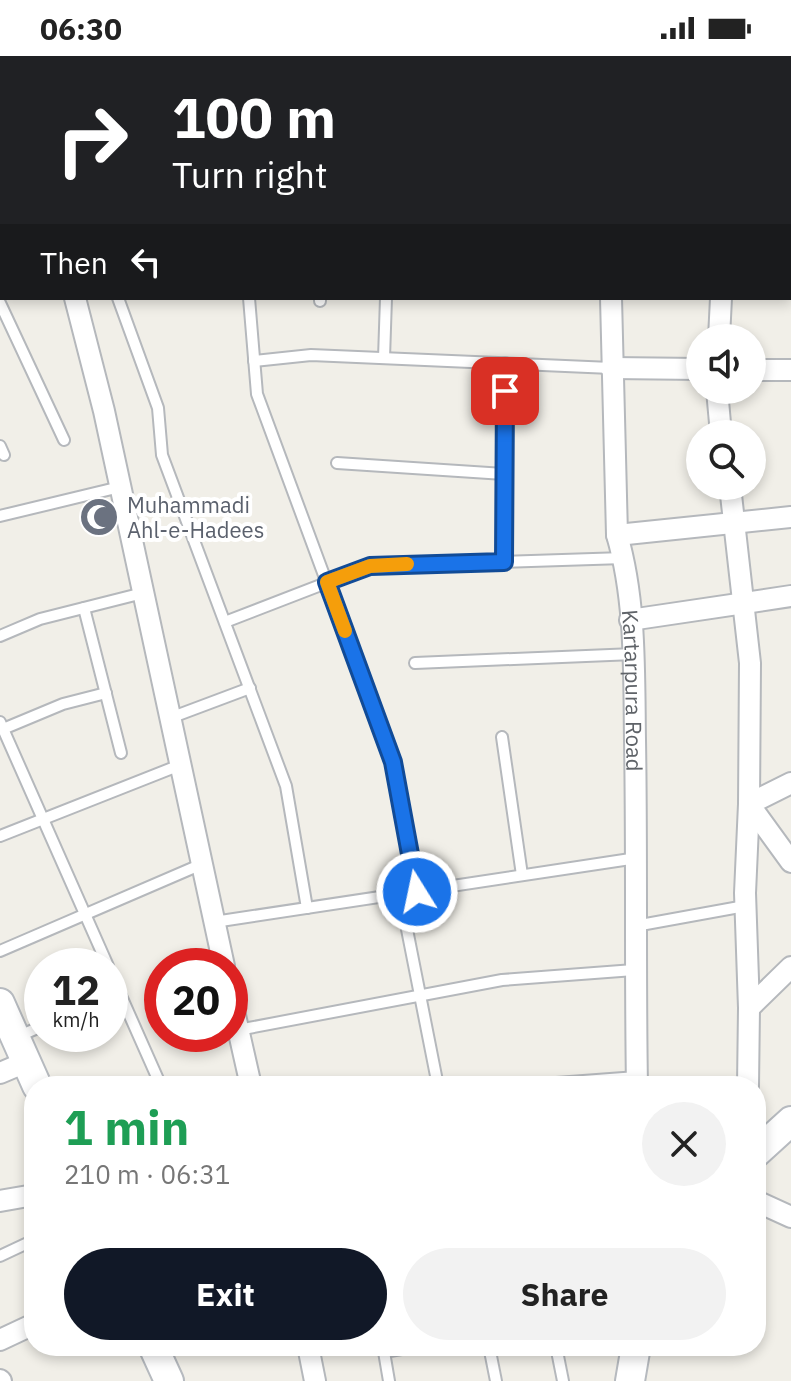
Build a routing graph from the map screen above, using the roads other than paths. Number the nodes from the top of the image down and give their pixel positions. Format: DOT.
graph roads {
  1 [pos="1,300"];
  2 [pos="76,300"];
  3 [pos="119,300"];
  4 [pos="249,300"];
  5 [pos="386,300"];
  6 [pos="611,300"];
  7 [pos="721,300"];
  8 [pos="720,324"];
  9 [pos="384,358"];
  10 [pos="254,361"];
  11 [pos="505,363"];
  12 [pos="611,368"];
  13 [pos="686,369"];
  14 [pos="766,370"];
  15 [pos="791,370"];
  16 [pos="64,440"];
  17 [pos="337,463"];
  18 [pos="504,474"];
  19 [pos="120,487"];
  20 [pos="732,500"];
  21 [pos="0,516"];
  22 [pos="791,517"];
  23 [pos="736,524"];
  24 [pos="617,535"];
  25 [pos="624,558"];
  26 [pos="504,562"];
  27 [pos="327,582"];
  28 [pos="143,593"];
  29 [pos="791,596"];
  30 [pos="744,602"];
  31 [pos="84,608"];
  32 [pos="630,620"];
  33 [pos="225,622"];
  34 [pos="0,636"];
  35 [pos="634,654"];
  36 [pos="415,663"];
  37 [pos="250,688"];
  38 [pos="106,693"];
  39 [pos="170,718"];
  40 [pos="1,726"];
  41 [pos="502,737"];
  42 [pos="121,753"];
  43 [pos="180,765"];
  44 [pos="791,783"];
  45 [pos="749,804"];
  46 [pos="43,819"];
  47 [pos="0,836"];
  48 [pos="637,858"];
  49 [pos="791,862"];
  50 [pos="202,864"];
  51 [pos="522,875"];
  52 [pos="417,892"];
  53 [pos="400,894"];
  54 [pos="745,906"];
  55 [pos="307,908"];
  56 [pos="85,915"];
  57 [pos="214,922"];
  58 [pos="635,926"];
  59 [pos="100,948"];
  60 [pos="220,948"];
  61 [pos="0,951"];
  62 [pos="791,967"];
  63 [pos="634,970"];
  64 [pos="420,996"];
  65 [pos="0,1003"];
  66 [pos="749,1008"];
  67 [pos="128,1020"];
  68 [pos="248,1028"];
  69 [pos="243,1052"];
  70 [pos="26,1062"];
  71 [pos="0,1073"];
  72 [pos="156,1076"];
  73 [pos="249,1076"];
  74 [pos="436,1076"];
  75 [pos="637,1076"];
  76 [pos="748,1076"];
  77 [pos="24,1197"];
  78 [pos="0,1201"];
  79 [pos="766,1206"];
  80 [pos="791,1217"];
  81 [pos="24,1245"];
  82 [pos="0,1256"];
  83 [pos="24,1329"];
  84 [pos="0,1340"];
  85 [pos="158,1356"];
  86 [pos="310,1356"];
  87 [pos="384,1356"];
  88 [pos="491,1356"];
  89 [pos="558,1356"];
  90 [pos="634,1356"];
  91 [pos="169,1381"];
  92 [pos="315,1381"];
  93 [pos="389,1381"];
  94 [pos="496,1381"];
  95 [pos="563,1381"];
  96 [pos="630,1381"];
  1 -- 16 [label="lane"];
  2 -- 19 [label="street"];
  3 -- 33 [label="lane"];
  4 -- 10 [label="lane"];
  5 -- 9 [label="lane"];
  6 -- 12 [label="street, Kartarpura Road"];
  7 -- 8 [label="street"];
  9 -- 10 [label="lane"];
  9 -- 11 [label="lane"];
  10 -- 27 [label="lane"];
  11 -- 12 [label="lane"];
  11 -- 18 [label="lane"];
  12 -- 13 [label="street"];
  12 -- 24 [label="street, Kartarpura Road"];
  14 -- 15 [label="street"];
  17 -- 18 [label="lane"];
  18 -- 26 [label="lane"];
  19 -- 21 [label="lane"];
  19 -- 28 [label="street"];
  20 -- 23 [label="street"];
  22 -- 23 [label="street"];
  23 -- 24 [label="street"];
  23 -- 30 [label="street"];
  24 -- 25 [label="street, Kartarpura Road"];
  25 -- 26 [label="lane"];
  25 -- 32 [label="street, Kartarpura Road"];
  26 -- 27 [label="lane"];
  27 -- 33 [label="lane"];
  27 -- 52 [label="lane"];
  28 -- 31 [label="lane"];
  28 -- 39 [label="street"];
  29 -- 30 [label="street"];
  30 -- 32 [label="street"];
  30 -- 45 [label="street"];
  31 -- 34 [label="lane"];
  31 -- 38 [label="lane"];
  32 -- 35 [label="street, Kartarpura Road"];
  33 -- 37 [label="lane"];
  35 -- 36 [label="lane"];
  35 -- 48 [label="street, Kartarpura Road"];
  37 -- 39 [label="lane"];
  37 -- 55 [label="lane"];
  38 -- 40 [label="lane"];
  38 -- 42 [label="lane"];
  39 -- 43 [label="street"];
  40 -- 46 [label="lane"];
  41 -- 51 [label="lane"];
  43 -- 46 [label="lane"];
  43 -- 50 [label="street"];
  44 -- 45 [label="street"];
  45 -- 49 [label="street"];
  45 -- 54 [label="street"];
  46 -- 47 [label="lane"];
  46 -- 56 [label="lane"];
  48 -- 51 [label="lane"];
  48 -- 58 [label="street, Kartarpura Road"];
  50 -- 56 [label="lane"];
  50 -- 57 [label="street"];
  51 -- 52 [label="lane"];
  52 -- 53 [label="lane"];
  53 -- 55 [label="lane"];
  53 -- 64 [label="lane"];
  54 -- 58 [label="lane"];
  54 -- 66 [label="street"];
  55 -- 57 [label="lane"];
  56 -- 59 [label="lane"];
  56 -- 61 [label="lane"];
  57 -- 60 [label="street"];
  58 -- 63 [label="street, Kartarpura Road"];
  62 -- 66 [label="street"];
  63 -- 64 [label="lane"];
  63 -- 75 [label="street, Kartarpura Road"];
  64 -- 68 [label="lane"];
  64 -- 74 [label="lane"];
  65 -- 70 [label="street"];
  66 -- 76 [label="street"];
  67 -- 72 [label="lane"];
  69 -- 73 [label="street"];
  70 -- 71 [label="street"];
  77 -- 78 [label="street"];
  79 -- 80 [label="street"];
  81 -- 82 [label="lane"];
  83 -- 84 [label="street"];
  85 -- 91 [label="street"];
  86 -- 92 [label="street"];
  87 -- 93 [label="lane"];
  88 -- 94 [label="lane"];
  89 -- 95 [label="lane"];
  90 -- 96 [label="street"];
}
